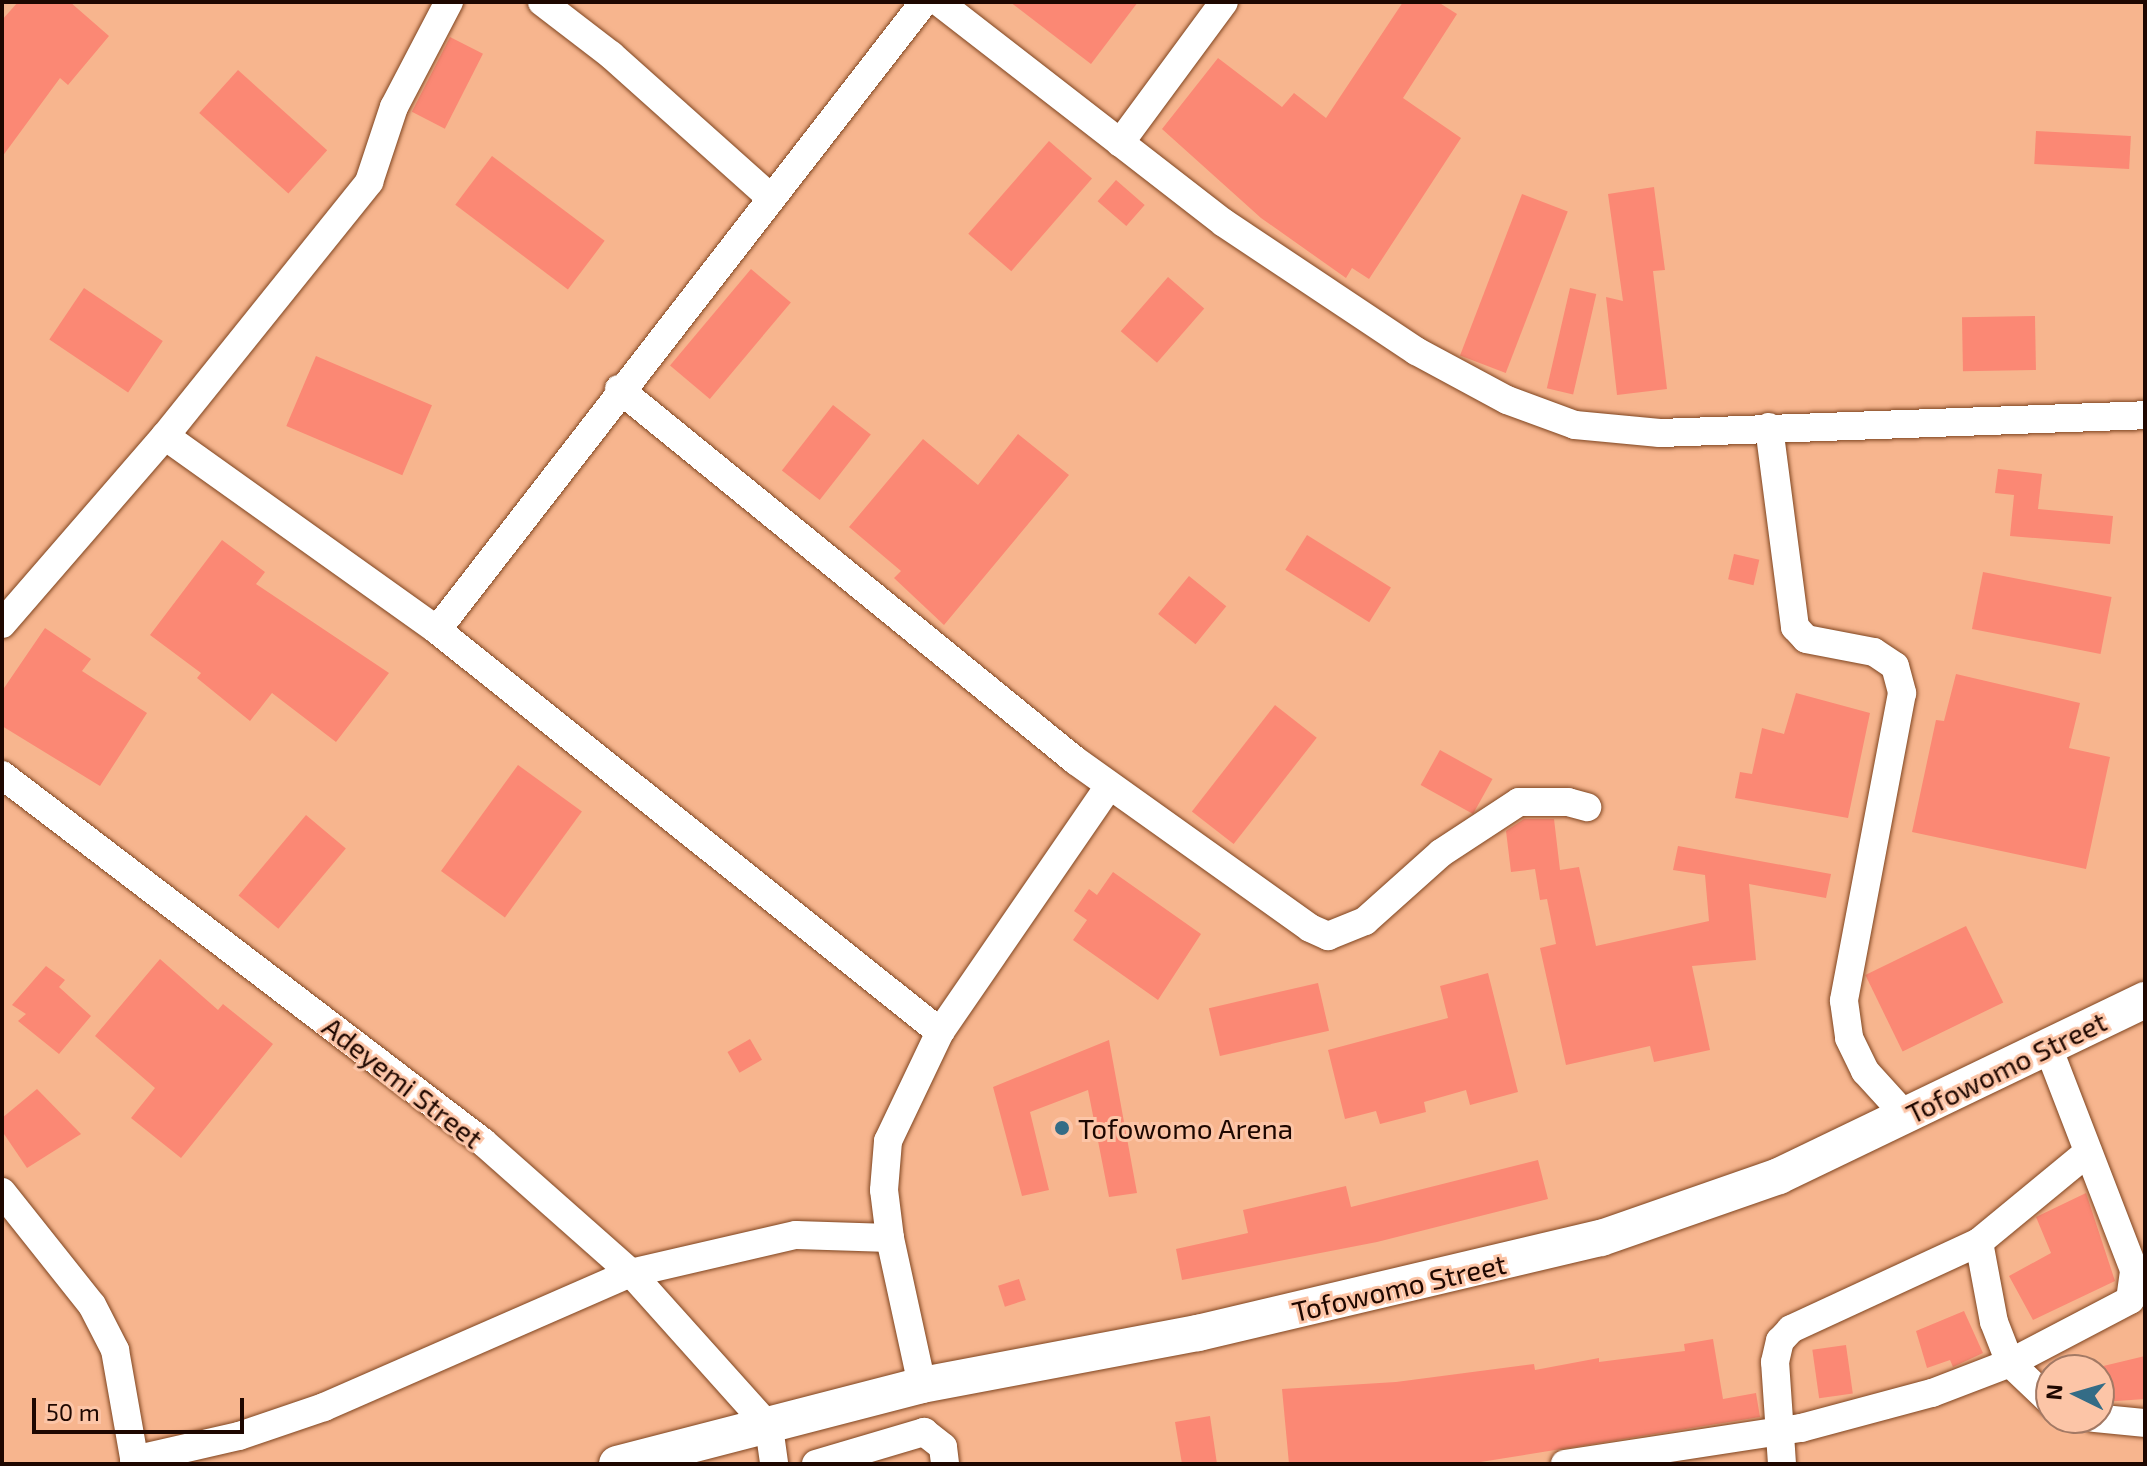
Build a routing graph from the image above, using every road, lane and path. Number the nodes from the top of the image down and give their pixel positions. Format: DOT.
graph roads {
  1 [pos="449,2"];
  2 [pos="542,2"];
  3 [pos="924,2"];
  4 [pos="939,2"];
  5 [pos="1224,2"];
  6 [pos="567,10"];
  7 [pos="1120,143"];
  8 [pos="770,197"];
  9 [pos="619,389"];
  10 [pos="2145,415"];
  11 [pos="1769,427"];
  12 [pos="165,436"];
  13 [pos="2,624"];
  14 [pos="437,630"];
  15 [pos="2,775"];
  16 [pos="1109,786"];
  17 [pos="1587,807"];
  18 [pos="2145,1000"];
  19 [pos="940,1032"];
  20 [pos="2048,1047"];
  21 [pos="1905,1115"];
  22 [pos="2088,1152"];
  23 [pos="2,1192"];
  24 [pos="890,1238"];
  25 [pos="1979,1242"];
  26 [pos="631,1273"];
  27 [pos="2010,1363"];
  28 [pos="922,1385"];
  29 [pos="2035,1387"];
  30 [pos="2115,1420"];
  31 [pos="2145,1423"];
  32 [pos="769,1427"];
  33 [pos="1778,1433"];
  34 [pos="1614,1461"];
  35 [pos="135,1462"];
  36 [pos="617,1464"];
  37 [pos="774,1464"];
  38 [pos="816,1464"];
  39 [pos="945,1464"];
  40 [pos="1565,1464"];
  41 [pos="1782,1464"];
  1 -- 12 [label="street"];
  2 -- 6 [label="street"];
  3 -- 8 [label="street"];
  4 -- 7 [label="street"];
  5 -- 7 [label="street"];
  6 -- 8 [label="street"];
  7 -- 11 [label="street"];
  8 -- 9 [label="street"];
  9 -- 14 [label="street"];
  9 -- 16 [label="street"];
  10 -- 11 [label="street"];
  11 -- 21 [label="street"];
  12 -- 13 [label="street"];
  12 -- 14 [label="street"];
  14 -- 19 [label="street"];
  15 -- 26 [label="street, Adeyemi Street"];
  16 -- 17 [label="street"];
  16 -- 19 [label="street"];
  18 -- 20 [label="street, Tofowomo Street"];
  19 -- 24 [label="street"];
  20 -- 21 [label="street, Tofowomo Street"];
  20 -- 22 [label="street"];
  21 -- 28 [label="street, Tofowomo Street"];
  22 -- 25 [label="street"];
  22 -- 27 [label="street"];
  23 -- 35 [label="street"];
  24 -- 26 [label="street"];
  24 -- 28 [label="street"];
  25 -- 27 [label="street"];
  25 -- 33 [label="street"];
  26 -- 32 [label="street, Adeyemi Street"];
  26 -- 35 [label="street"];
  27 -- 29 [label="street"];
  27 -- 33 [label="street"];
  28 -- 32 [label="street, Tofowomo Street"];
  30 -- 31 [label="street"];
  32 -- 36 [label="street, Tofowomo Street"];
  32 -- 37 [label="street"];
  33 -- 34 [label="street"];
  33 -- 41 [label="street"];
  34 -- 40 [label="street"];
  38 -- 39 [label="street"];
}
